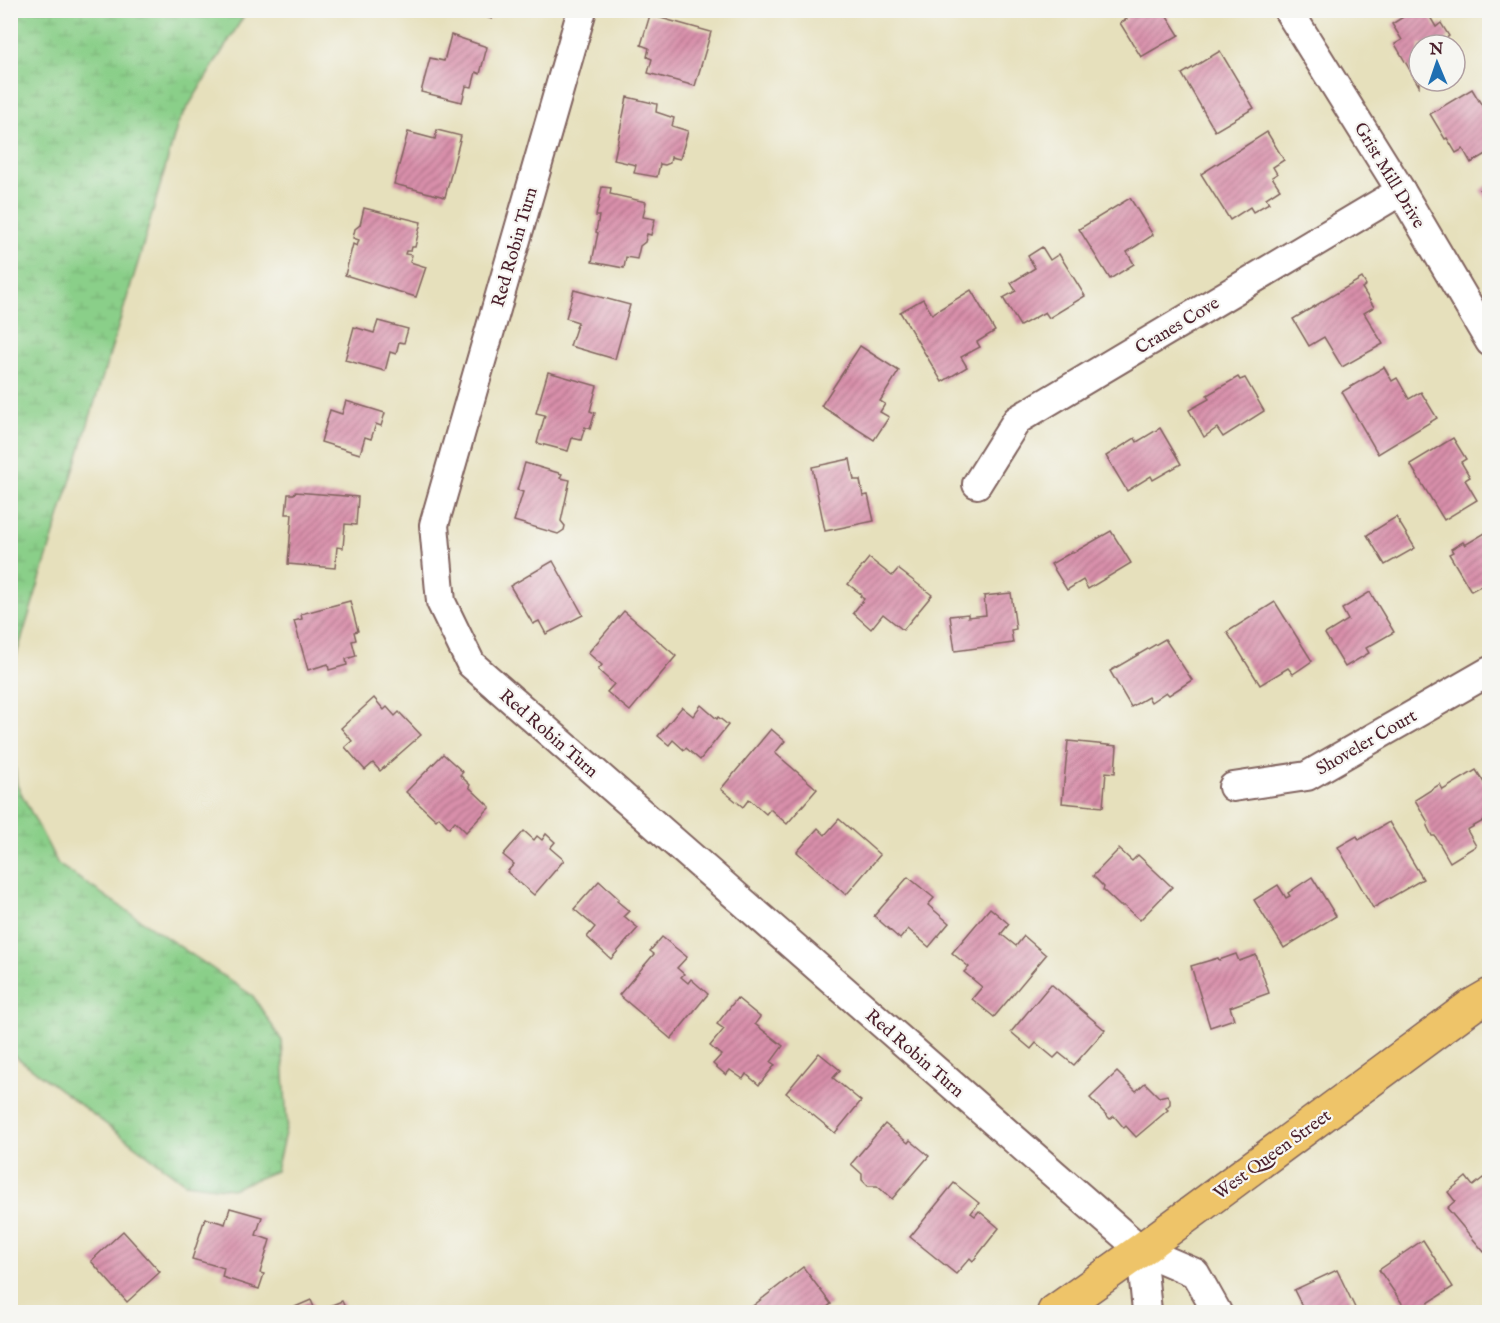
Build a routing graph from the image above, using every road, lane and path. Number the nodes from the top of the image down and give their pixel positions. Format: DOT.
graph roads {
  1 [pos="582,10"];
  2 [pos="1288,10"];
  3 [pos="1401,191"];
  4 [pos="1490,342"];
  5 [pos="977,484"];
  6 [pos="1490,670"];
  7 [pos="1233,787"];
  8 [pos="1490,995"];
  9 [pos="1141,1250"];
  10 [pos="1054,1312"];
  11 [pos="1149,1312"];
  12 [pos="1216,1312"];
  1 -- 9 [label="street, Red Robin Turn"];
  2 -- 3 [label="street, Grist Mill Drive"];
  3 -- 4 [label="street, Grist Mill Drive"];
  3 -- 5 [label="street, Cranes Cove"];
  6 -- 7 [label="street, Shoveler Court"];
  8 -- 9 [label="main road, West Queen Street"];
  9 -- 10 [label="main road, West Queen Street"];
  9 -- 11 [label="street"];
  9 -- 12 [label="street, Red Robin Turn"];
}
